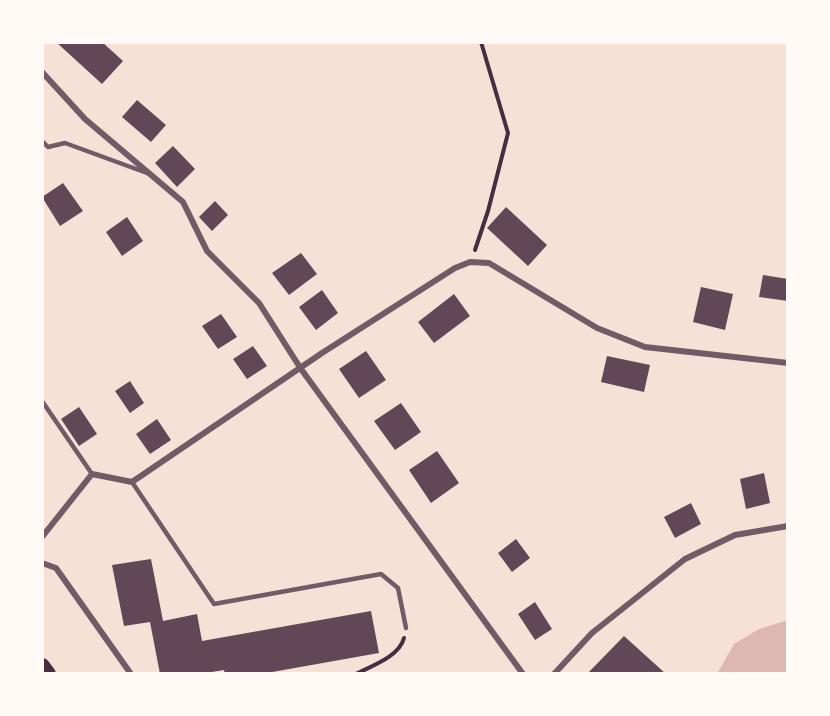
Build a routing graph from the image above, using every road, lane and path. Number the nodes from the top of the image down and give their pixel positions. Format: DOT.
graph roads {
  1 [pos="481,42"];
  2 [pos="42,72"];
  3 [pos="42,141"];
  4 [pos="48,147"];
  5 [pos="42,152"];
  6 [pos="149,174"];
  7 [pos="470,262"];
  8 [pos="788,363"];
  9 [pos="301,369"];
  10 [pos="42,401"];
  11 [pos="92,474"];
  12 [pos="132,482"];
  13 [pos="788,526"];
  14 [pos="42,537"];
  15 [pos="42,563"];
  16 [pos="406,628"];
  17 [pos="42,666"];
  18 [pos="48,674"];
  19 [pos="131,674"];
  20 [pos="356,674"];
  21 [pos="523,674"];
  22 [pos="554,674"];
  1 -- 7 [label="path"];
  2 -- 6 [label="street"];
  3 -- 4 [label="lane"];
  4 -- 5 [label="lane"];
  4 -- 6 [label="lane"];
  6 -- 9 [label="street"];
  7 -- 8 [label="street"];
  7 -- 9 [label="street"];
  9 -- 12 [label="street"];
  9 -- 21 [label="street"];
  10 -- 11 [label="lane"];
  11 -- 12 [label="street"];
  11 -- 14 [label="street"];
  12 -- 16 [label="lane"];
  13 -- 22 [label="street"];
  15 -- 19 [label="street"];
  16 -- 20 [label="path"];
  17 -- 18 [label="highway"];
}
